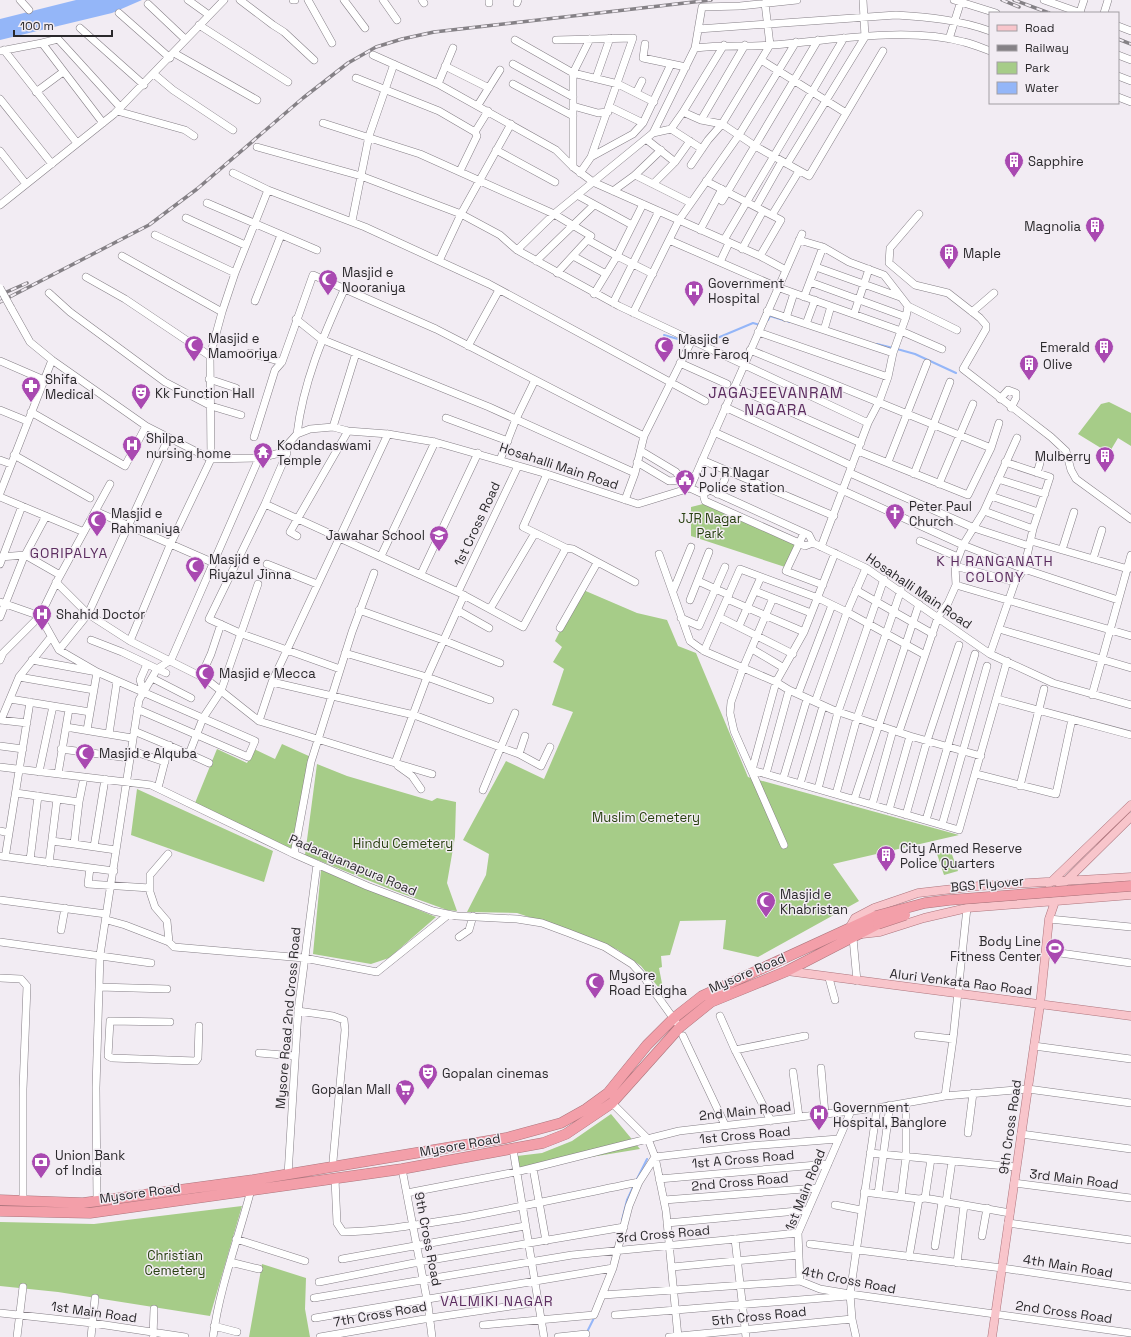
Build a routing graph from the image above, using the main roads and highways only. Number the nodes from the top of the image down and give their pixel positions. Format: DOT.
graph roads {
  1 [pos="1131,805"];
  2 [pos="1131,817"];
  3 [pos="1079,869"];
  4 [pos="1131,877"];
  5 [pos="1079,881"];
  6 [pos="1064,882"];
  7 [pos="1050,883"];
  8 [pos="1131,886"];
  9 [pos="1131,891"];
  10 [pos="1131,895"];
  11 [pos="1056,902"];
  12 [pos="1044,903"];
  13 [pos="1049,919"];
  14 [pos="877,920"];
  15 [pos="850,927"];
  16 [pos="856,936"];
  17 [pos="787,971"];
  18 [pos="1040,1004"];
  19 [pos="1131,1016"];
  20 [pos="0,1200"];
  21 [pos="0,1211"];
  22 [pos="992,1337"];
  1 -- 7 [label="main road"];
  2 -- 3 [label="main road"];
  3 -- 5 [label="main road"];
  3 -- 6 [label="main road"];
  4 -- 5 [label="main road"];
  5 -- 6 [label="main road"];
  6 -- 7 [label="main road"];
  6 -- 11 [label="main road"];
  7 -- 12 [label="main road"];
  7 -- 15 [label="main road"];
  8 -- 14 [label="highway, BGS Flyover, bridge"];
  9 -- 14 [label="highway, BGS Flyover, bridge"];
  10 -- 11 [label="main road"];
  11 -- 12 [label="main road"];
  11 -- 13 [label="main road"];
  12 -- 13 [label="main road"];
  12 -- 16 [label="main road"];
  13 -- 18 [label="main road, 9th Cross Road"];
  14 -- 15 [label="highway, BGS Flyover"];
  14 -- 16 [label="highway, BGS Flyover"];
  15 -- 20 [label="highway, Mysore Road"];
  16 -- 17 [label="highway, Mysore Road"];
  17 -- 18 [label="main road, Aluri Venkata Rao Road"];
  17 -- 21 [label="highway, Mysore Road"];
  18 -- 19 [label="main road, Aluri Venkata Rao Road"];
  18 -- 22 [label="main road, 9th Cross Road"];
}
